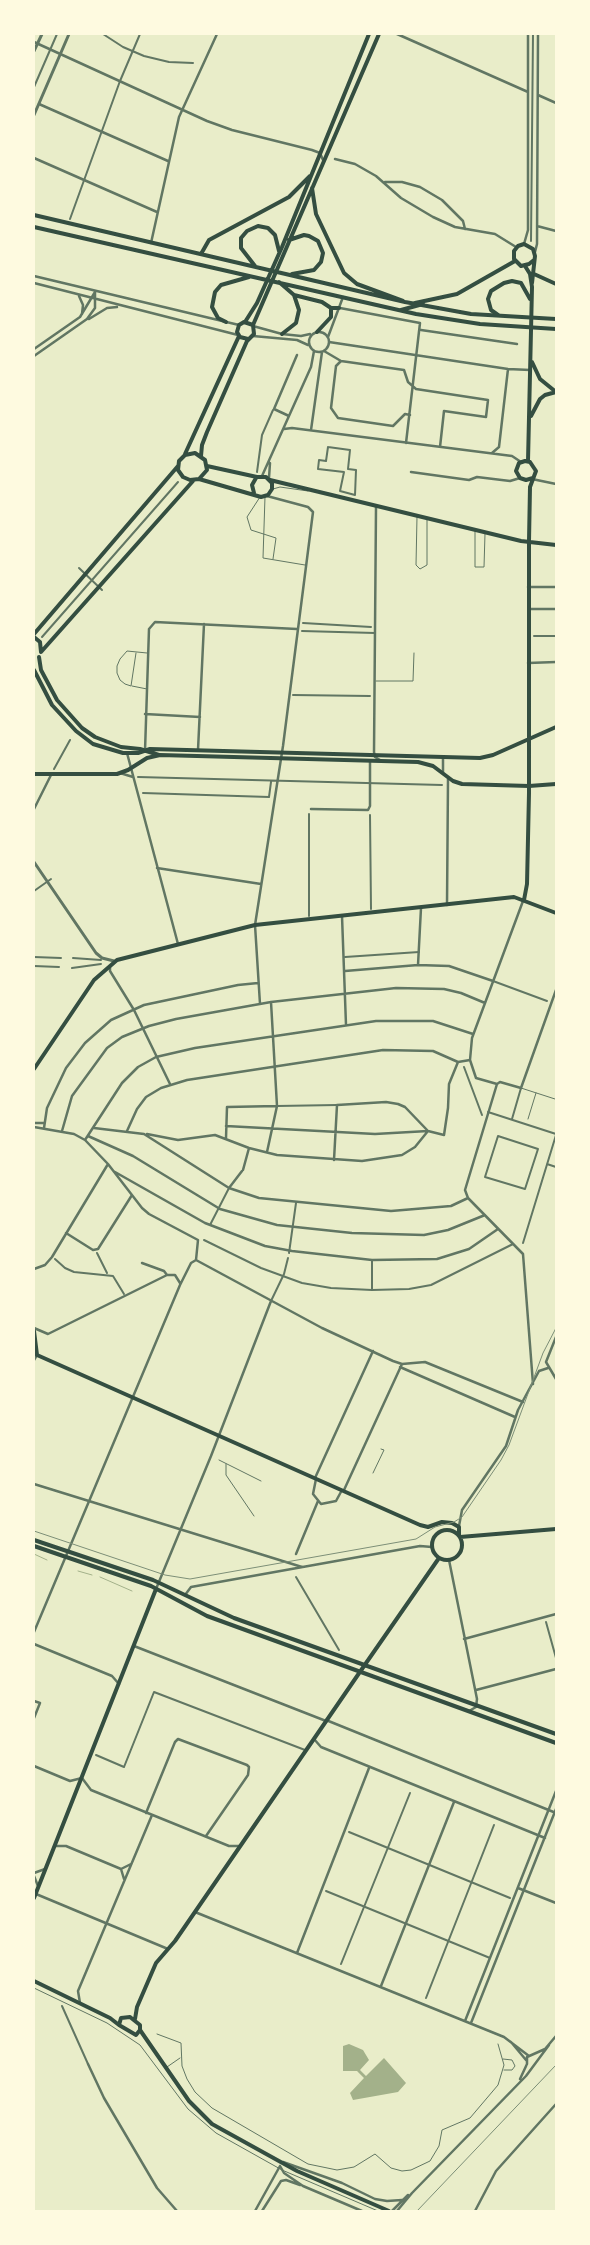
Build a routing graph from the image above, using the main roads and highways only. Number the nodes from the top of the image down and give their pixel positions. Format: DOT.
graph roads {
  1 [pos="369,34"];
  2 [pos="379,34"];
  3 [pos="311,174"];
  4 [pos="312,186"];
  5 [pos="34,215"];
  6 [pos="34,227"];
  7 [pos="289,240"];
  8 [pos="201,254"];
  9 [pos="278,254"];
  10 [pos="534,260"];
  11 [pos="515,261"];
  12 [pos="525,266"];
  13 [pos="257,267"];
  14 [pos="275,267"];
  15 [pos="282,273"];
  16 [pos="534,274"];
  17 [pos="252,276"];
  18 [pos="278,281"];
  19 [pos="556,284"];
  20 [pos="267,285"];
  21 [pos="532,287"];
  22 [pos="294,295"];
  23 [pos="432,301"];
  24 [pos="408,302"];
  25 [pos="531,304"];
  26 [pos="421,305"];
  27 [pos="331,308"];
  28 [pos="339,308"];
  29 [pos="401,310"];
  30 [pos="502,316"];
  31 [pos="556,319"];
  32 [pos="226,322"];
  33 [pos="246,322"];
  34 [pos="253,326"];
  35 [pos="556,329"];
  36 [pos="315,333"];
  37 [pos="282,334"];
  38 [pos="238,335"];
  39 [pos="250,338"];
  40 [pos="531,358"];
  41 [pos="556,392"];
  42 [pos="530,418"];
  43 [pos="185,455"];
  44 [pos="201,456"];
  45 [pos="528,461"];
  46 [pos="178,466"];
  47 [pos="207,466"];
  48 [pos="259,477"];
  49 [pos="530,479"];
  50 [pos="199,480"];
  51 [pos="270,480"];
  52 [pos="193,481"];
  53 [pos="254,493"];
  54 [pos="529,541"];
  55 [pos="556,545"];
  56 [pos="34,635"];
  57 [pos="41,652"];
  58 [pos="39,657"];
  59 [pos="34,661"];
  60 [pos="34,670"];
  61 [pos="556,727"];
  62 [pos="528,740"];
  63 [pos="145,751"];
  64 [pos="160,756"];
  65 [pos="34,774"];
  66 [pos="556,784"];
  67 [pos="529,786"];
  68 [pos="524,900"];
  69 [pos="556,913"];
  70 [pos="34,1069"];
  71 [pos="34,1329"];
  72 [pos="35,1355"];
  73 [pos="556,1529"];
  74 [pos="459,1537"];
  75 [pos="34,1540"];
  76 [pos="34,1546"];
  77 [pos="438,1558"];
  78 [pos="156,1589"];
  79 [pos="364,1666"];
  80 [pos="359,1672"];
  81 [pos="556,1734"];
  82 [pos="556,1743"];
  83 [pos="35,1896"];
  84 [pos="34,1981"];
  85 [pos="110,2018"];
  86 [pos="121,2018"];
  87 [pos="135,2019"];
  88 [pos="119,2025"];
  89 [pos="140,2030"];
  90 [pos="136,2035"];
  91 [pos="147,2042"];
  92 [pos="390,2211"];
  1 -- 3 [label="main road"];
  2 -- 4 [label="main road"];
  3 -- 8 [label="main road"];
  3 -- 9 [label="main road"];
  4 -- 7 [label="main road"];
  4 -- 24 [label="main road"];
  5 -- 8 [label="main road"];
  6 -- 17 [label="main road"];
  7 -- 14 [label="main road"];
  7 -- 15 [label="main road"];
  8 -- 13 [label="main road"];
  9 -- 13 [label="main road"];
  9 -- 14 [label="main road"];
  10 -- 11 [label="main road"];
  10 -- 12 [label="main road"];
  10 -- 16 [label="main road"];
  11 -- 12 [label="main road"];
  11 -- 23 [label="main road"];
  12 -- 21 [label="main road"];
  13 -- 15 [label="main road"];
  14 -- 20 [label="main road"];
  15 -- 24 [label="main road"];
  16 -- 19 [label="main road"];
  16 -- 21 [label="main road"];
  17 -- 18 [label="main road"];
  17 -- 32 [label="main road"];
  18 -- 22 [label="main road"];
  18 -- 29 [label="main road"];
  20 -- 33 [label="main road"];
  20 -- 34 [label="main road"];
  21 -- 25 [label="main road"];
  22 -- 27 [label="main road"];
  22 -- 37 [label="main road"];
  23 -- 24 [label="main road"];
  23 -- 26 [label="main road"];
  24 -- 26 [label="main road"];
  25 -- 30 [label="main road"];
  25 -- 40 [label="main road"];
  26 -- 29 [label="main road"];
  26 -- 30 [label="main road"];
  27 -- 28 [label="main road"];
  27 -- 36 [label="main road"];
  29 -- 35 [label="main road"];
  30 -- 31 [label="main road"];
  33 -- 34 [label="main road"];
  33 -- 38 [label="main road"];
  34 -- 39 [label="main road"];
  38 -- 39 [label="main road"];
  38 -- 43 [label="main road"];
  39 -- 44 [label="main road"];
  40 -- 41 [label="main road"];
  40 -- 42 [label="main road"];
  41 -- 42 [label="main road"];
  42 -- 45 [label="main road"];
  43 -- 44 [label="main road"];
  43 -- 46 [label="main road"];
  44 -- 47 [label="main road"];
  45 -- 49 [label="main road"];
  45 -- 49 [label="main road"];
  46 -- 52 [label="main road"];
  46 -- 56 [label="main road"];
  47 -- 48 [label="main road"];
  47 -- 50 [label="main road"];
  48 -- 51 [label="main road"];
  48 -- 53 [label="main road"];
  49 -- 54 [label="main road"];
  50 -- 52 [label="main road"];
  50 -- 53 [label="main road"];
  51 -- 53 [label="main road"];
  51 -- 54 [label="main road"];
  52 -- 57 [label="main road"];
  54 -- 55 [label="main road"];
  54 -- 62 [label="main road"];
  56 -- 57 [label="main road"];
  57 -- 58 [label="main road"];
  58 -- 59 [label="main road"];
  58 -- 63 [label="main road"];
  60 -- 63 [label="main road"];
  61 -- 62 [label="main road"];
  62 -- 63 [label="main road"];
  62 -- 67 [label="main road"];
  63 -- 64 [label="main road"];
  64 -- 65 [label="main road"];
  64 -- 67 [label="main road"];
  66 -- 67 [label="main road"];
  67 -- 68 [label="main road"];
  68 -- 69 [label="main road"];
  68 -- 70 [label="main road"];
  71 -- 72 [label="main road"];
  72 -- 74 [label="main road"];
  73 -- 74 [label="main road"];
  74 -- 77 [label="main road"];
  74 -- 77 [label="main road"];
  75 -- 79 [label="main road"];
  76 -- 78 [label="main road"];
  77 -- 79 [label="main road"];
  78 -- 80 [label="main road"];
  78 -- 83 [label="main road"];
  79 -- 80 [label="main road"];
  79 -- 81 [label="main road"];
  80 -- 82 [label="main road"];
  80 -- 87 [label="main road"];
  84 -- 85 [label="main road"];
  85 -- 86 [label="main road"];
  85 -- 88 [label="main road"];
  86 -- 87 [label="main road"];
  86 -- 88 [label="main road"];
  87 -- 89 [label="main road"];
  88 -- 90 [label="main road"];
  89 -- 90 [label="main road"];
  89 -- 91 [label="main road"];
  90 -- 91 [label="main road"];
  91 -- 92 [label="main road"];
}
